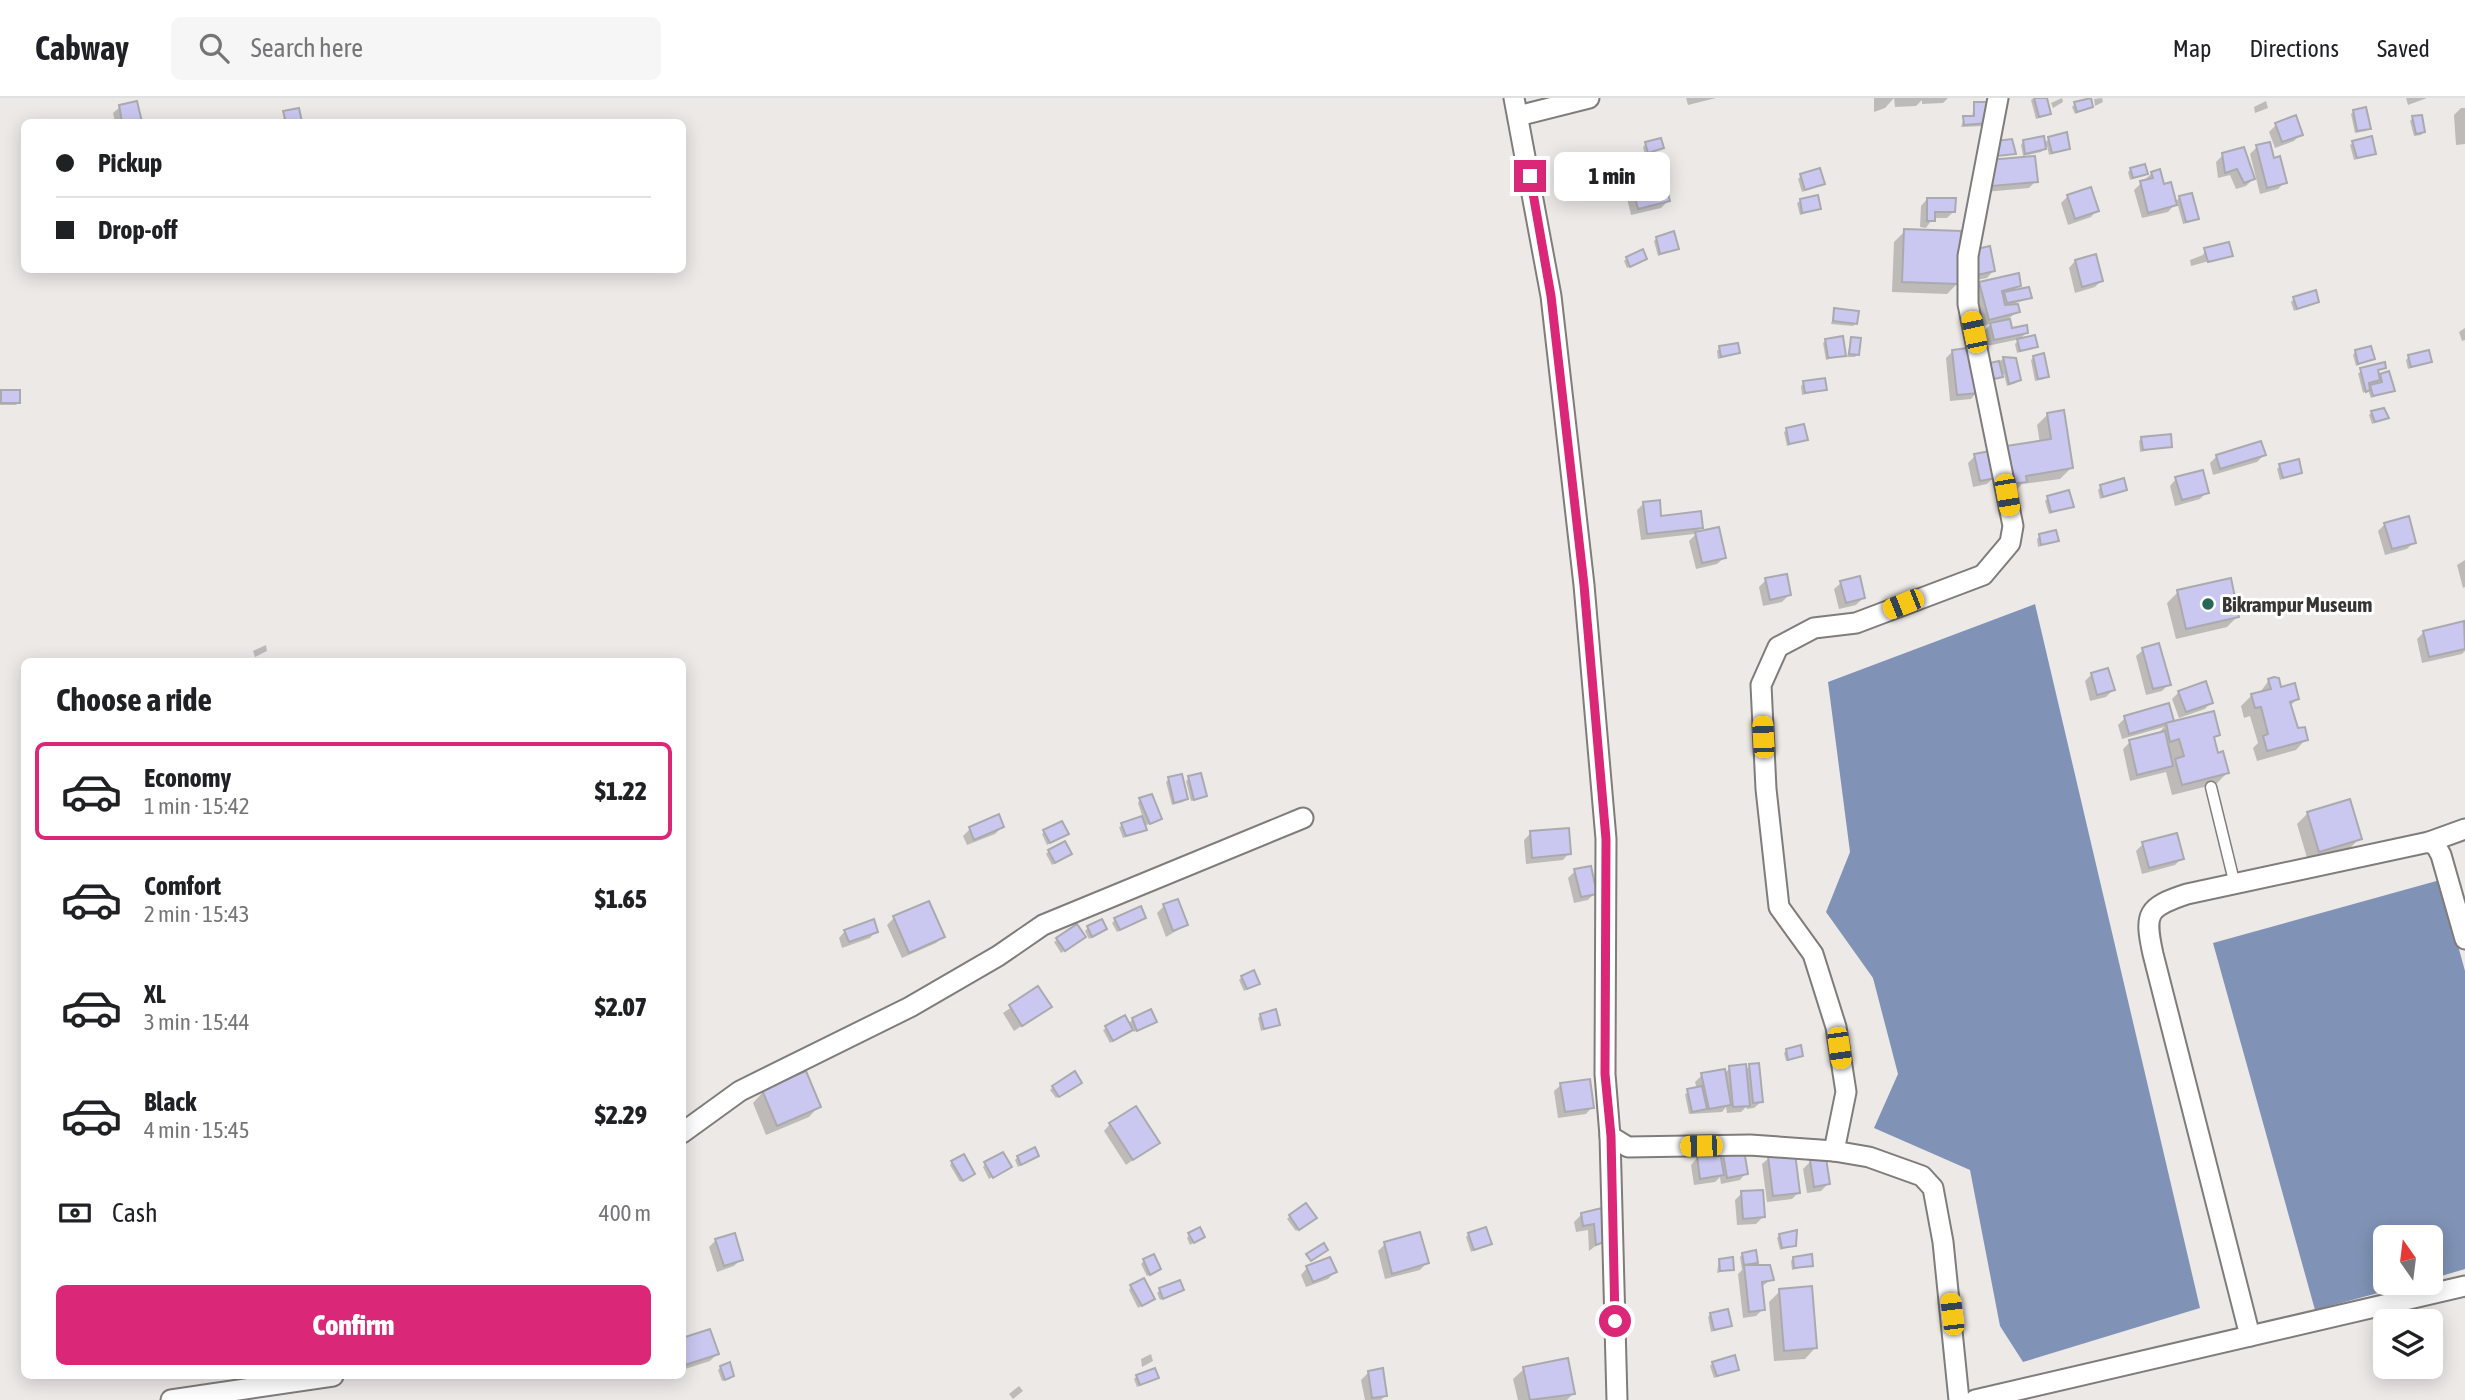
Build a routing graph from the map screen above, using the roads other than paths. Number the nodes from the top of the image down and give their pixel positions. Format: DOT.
graph roads {
  1 [pos="1589,98"];
  2 [pos="1998,98"];
  3 [pos="1516,107"];
  4 [pos="2211,787"];
  5 [pos="1303,818"];
  6 [pos="2465,829"];
  7 [pos="2429,842"];
  8 [pos="2235,886"];
  9 [pos="2465,939"];
  10 [pos="686,1130"];
  11 [pos="1611,1136"];
  12 [pos="1834,1151"];
  13 [pos="2465,1286"];
  14 [pos="2250,1336"];
  15 [pos="313,1379"];
  16 [pos="171,1400"];
  17 [pos="1617,1400"];
  18 [pos="1959,1400"];
  19 [pos="1975,1400"];
  1 -- 3 [label="street"];
  2 -- 12 [label="street"];
  3 -- 11 [label="street"];
  4 -- 8 [label="lane"];
  5 -- 10 [label="street"];
  6 -- 7 [label="street"];
  7 -- 8 [label="street"];
  7 -- 9 [label="street"];
  8 -- 14 [label="street"];
  11 -- 12 [label="street"];
  11 -- 17 [label="street"];
  12 -- 18 [label="street"];
  13 -- 14 [label="street"];
  14 -- 19 [label="street"];
  15 -- 16 [label="street"];
}
